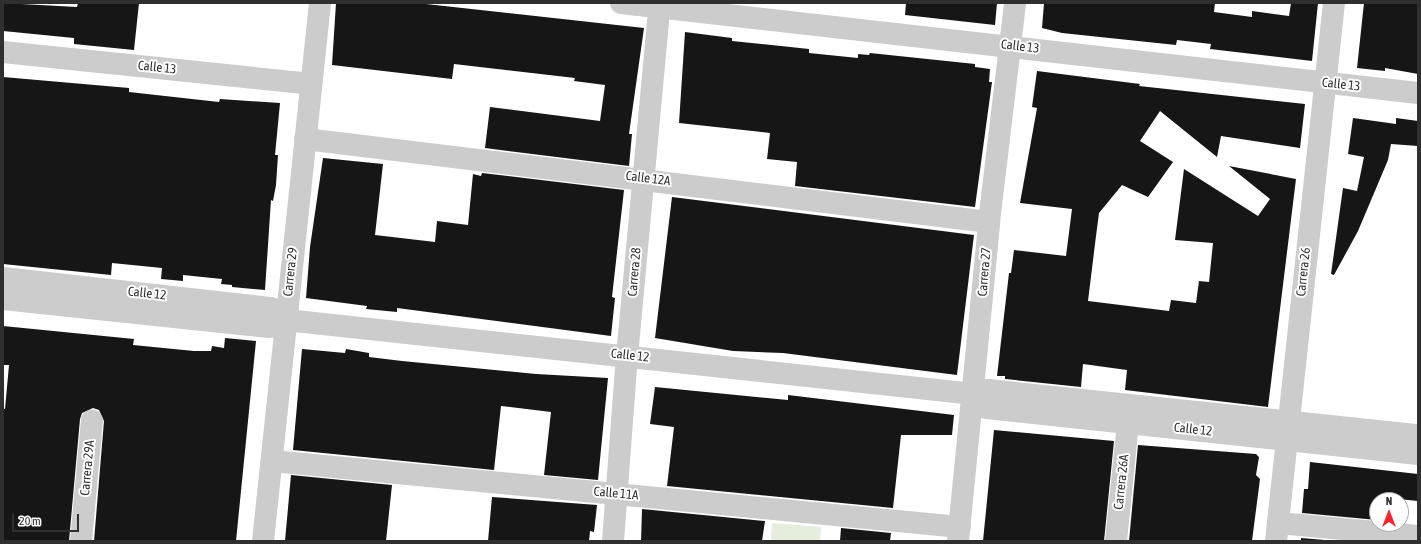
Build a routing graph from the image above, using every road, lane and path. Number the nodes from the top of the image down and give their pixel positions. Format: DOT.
graph roads {
  1 [pos="320,3"];
  2 [pos="621,3"];
  3 [pos="1016,3"];
  4 [pos="1334,3"];
  5 [pos="660,5"];
  6 [pos="1011,46"];
  7 [pos="3,52"];
  8 [pos="311,84"];
  9 [pos="1325,84"];
  10 [pos="1418,93"];
  11 [pos="305,139"];
  12 [pos="644,178"];
  13 [pos="990,222"];
  14 [pos="3,278"];
  15 [pos="3,299"];
  16 [pos="286,320"];
  17 [pos="627,356"];
  18 [pos="974,394"];
  19 [pos="92,420"];
  20 [pos="1128,423"];
  21 [pos="1286,430"];
  22 [pos="1418,435"];
  23 [pos="1418,454"];
  24 [pos="272,461"];
  25 [pos="617,494"];
  26 [pos="1277,532"];
  27 [pos="959,534"];
  28 [pos="1418,536"];
  29 [pos="81,541"];
  30 [pos="263,541"];
  31 [pos="613,541"];
  32 [pos="1116,541"];
  1 -- 8 [label="street, Carrera 29"];
  2 -- 5 [label="street, Calle 13"];
  3 -- 6 [label="street, Carrera 27"];
  4 -- 9 [label="street, Carrera 26"];
  5 -- 6 [label="street, Calle 13"];
  5 -- 12 [label="street, Carrera 28"];
  6 -- 9 [label="street, Calle 13"];
  6 -- 13 [label="street, Carrera 27"];
  7 -- 8 [label="street, Calle 13"];
  8 -- 11 [label="street, Carrera 29"];
  9 -- 10 [label="street, Calle 13"];
  9 -- 21 [label="street, Carrera 26"];
  11 -- 12 [label="street, Calle 12A"];
  11 -- 16 [label="street, Carrera 29"];
  12 -- 13 [label="street, Calle 12A"];
  12 -- 17 [label="street, Carrera 28"];
  13 -- 18 [label="street, Carrera 27"];
  14 -- 16 [label="street, Calle 12"];
  15 -- 16 [label="street, Calle 12"];
  16 -- 17 [label="street, Calle 12"];
  16 -- 24 [label="street, Carrera 29"];
  17 -- 18 [label="street, Calle 12"];
  17 -- 25 [label="street, Carrera 28"];
  18 -- 20 [label="street, Calle 12"];
  18 -- 21 [label="street, Calle 12"];
  18 -- 27 [label="street, Carrera 27"];
  19 -- 29 [label="street, Carrera 29A"];
  20 -- 21 [label="street, Calle 12"];
  20 -- 32 [label="street, Carrera 26A"];
  21 -- 22 [label="street, Calle 12"];
  21 -- 23 [label="street, Calle 12"];
  21 -- 26 [label="street, Carrera 26"];
  24 -- 25 [label="street, Calle 11A"];
  24 -- 30 [label="street, Carrera 29"];
  25 -- 27 [label="street, Calle 11A"];
  25 -- 31 [label="street, Carrera 28"];
  26 -- 28 [label="street"];
}
